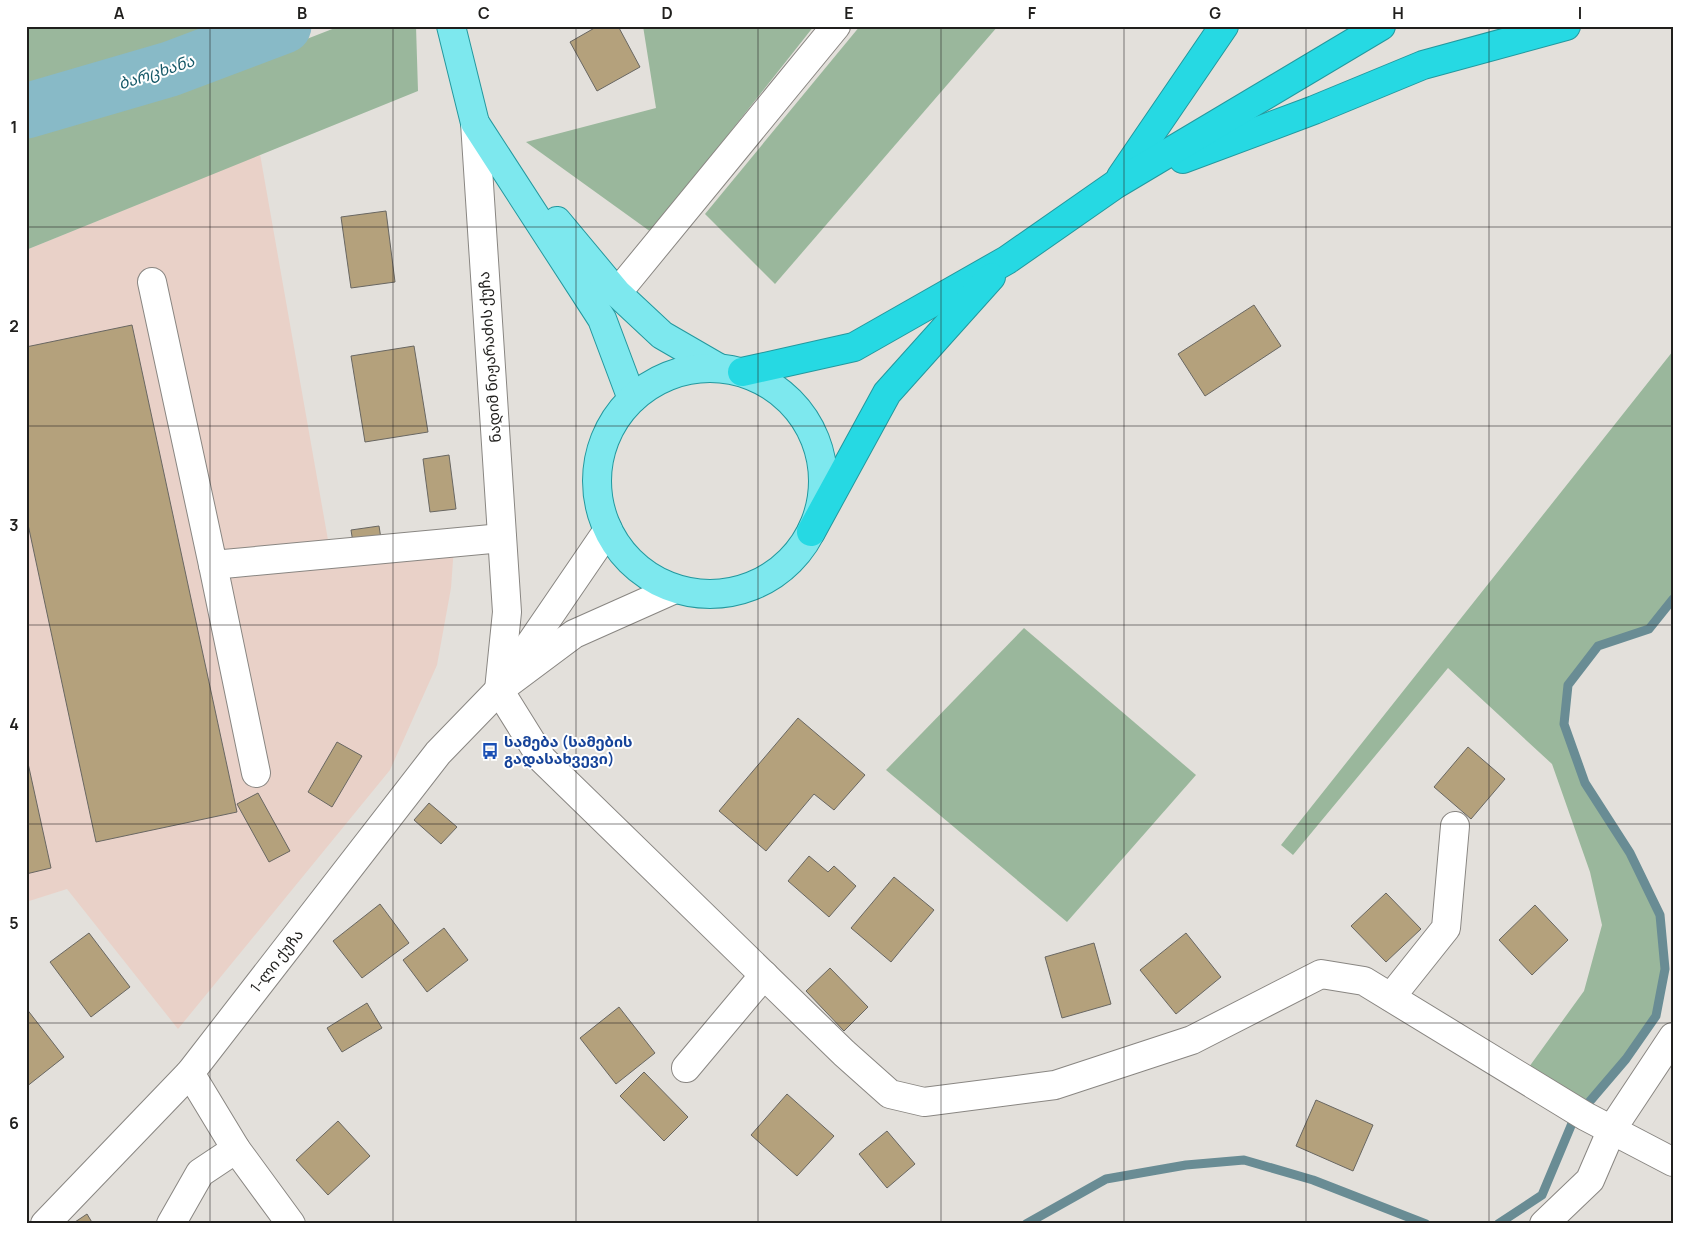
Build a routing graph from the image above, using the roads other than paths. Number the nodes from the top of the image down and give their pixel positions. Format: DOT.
graph roads {
  1 [pos="452,26"];
  2 [pos="836,26"];
  3 [pos="1224,26"];
  4 [pos="1381,26"];
  5 [pos="1566,26"];
  6 [pos="474,122"];
  7 [pos="1116,184"];
  8 [pos="1007,260"];
  9 [pos="152,282"];
  10 [pos="616,293"];
  11 [pos="730,370"];
  12 [pos="632,399"];
  13 [pos="608,530"];
  14 [pos="812,532"];
  15 [pos="502,538"];
  16 [pos="213,565"];
  17 [pos="676,589"];
  18 [pos="499,690"];
  19 [pos="256,773"];
  20 [pos="1455,826"];
  21 [pos="764,975"];
  22 [pos="1391,998"];
  23 [pos="1673,1037"];
  24 [pos="686,1068"];
  25 [pos="190,1073"];
  26 [pos="1612,1129"];
  27 [pos="236,1149"];
  28 [pos="1673,1162"];
  29 [pos="45,1224"];
  30 [pos="171,1224"];
  31 [pos="290,1224"];
  32 [pos="1544,1224"];
  1 -- 6 [label="main road, ნადიმ ნიჟარაძის ქუჩა"];
  2 -- 10 [label="street"];
  3 -- 7 [label="highway"];
  4 -- 7 [label="highway"];
  5 -- 7 [label="highway"];
  6 -- 10 [label="main road"];
  6 -- 12 [label="main road"];
  6 -- 15 [label="street, ნადიმ ნიჟარაძის ქუჩა"];
  7 -- 8 [label="highway"];
  8 -- 11 [label="highway"];
  8 -- 14 [label="highway"];
  9 -- 16 [label="street"];
  10 -- 11 [label="main road"];
  11 -- 12 [label="main road"];
  11 -- 14 [label="main road"];
  12 -- 13 [label="main road"];
  13 -- 17 [label="main road"];
  13 -- 18 [label="street"];
  14 -- 17 [label="main road"];
  15 -- 16 [label="street"];
  15 -- 18 [label="street, ნადიმ ნიჟარაძის ქუჩა"];
  16 -- 19 [label="street"];
  17 -- 18 [label="street"];
  18 -- 21 [label="street"];
  18 -- 25 [label="street, 1-ლი ქუჩა"];
  20 -- 22 [label="street"];
  21 -- 22 [label="street"];
  21 -- 24 [label="street"];
  22 -- 26 [label="street"];
  23 -- 26 [label="street"];
  25 -- 27 [label="street"];
  25 -- 29 [label="street, 1-ლი ქუჩა"];
  26 -- 28 [label="street"];
  26 -- 32 [label="street"];
  27 -- 30 [label="street"];
  27 -- 31 [label="street"];
}
